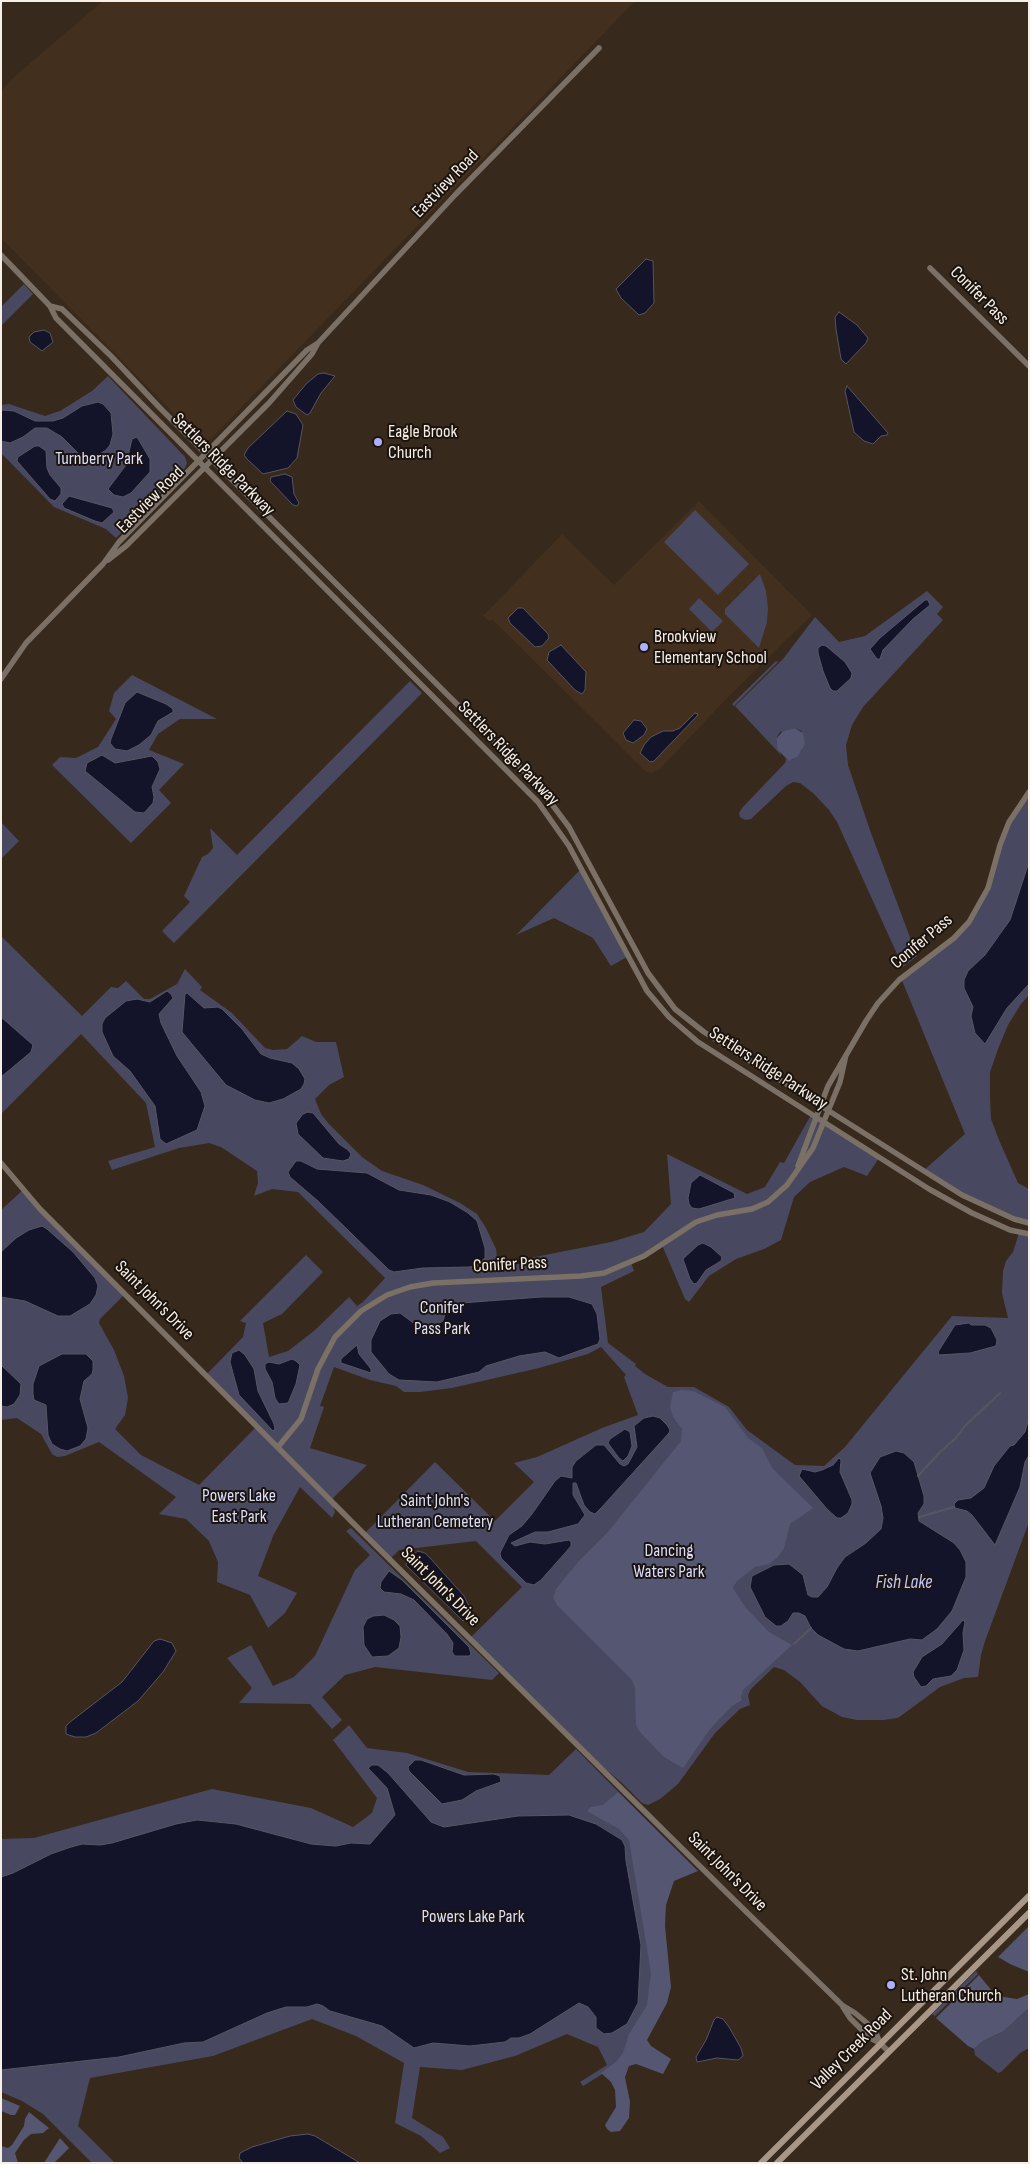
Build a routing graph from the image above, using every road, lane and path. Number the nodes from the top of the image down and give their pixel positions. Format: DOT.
graph roads {
  1 [pos="599,48"];
  2 [pos="1,255"];
  3 [pos="930,268"];
  4 [pos="50,306"];
  5 [pos="318,343"];
  6 [pos="1029,366"];
  7 [pos="206,454"];
  8 [pos="212,460"];
  9 [pos="199,462"];
  10 [pos="204,468"];
  11 [pos="103,564"];
  12 [pos="1,679"];
  13 [pos="1029,792"];
  14 [pos="846,1055"];
  15 [pos="820,1107"];
  16 [pos="828,1112"];
  17 [pos="816,1118"];
  18 [pos="824,1124"];
  19 [pos="1,1164"];
  20 [pos="797,1171"];
  21 [pos="1029,1223"];
  22 [pos="1029,1234"];
  23 [pos="278,1447"];
  24 [pos="1029,1896"];
  25 [pos="1029,1913"];
  26 [pos="880,2043"];
  27 [pos="888,2051"];
  28 [pos="762,2163"];
  29 [pos="777,2163"];
  1 -- 5 [label="street, Eastview Road"];
  2 -- 4 [label="street, Settlers Ridge Parkway"];
  3 -- 6 [label="street, Conifer Pass"];
  4 -- 7 [label="street, Settlers Ridge Parkway"];
  4 -- 9 [label="street, Settlers Ridge Parkway"];
  5 -- 7 [label="street, Eastview Road"];
  5 -- 8 [label="street, Eastview Road"];
  7 -- 8 [label="street, Settlers Ridge Parkway"];
  7 -- 9 [label="street, Eastview Road"];
  8 -- 10 [label="street, Eastview Road"];
  8 -- 15 [label="street, Settlers Ridge Parkway"];
  9 -- 10 [label="street, Settlers Ridge Parkway"];
  9 -- 11 [label="street, Eastview Road"];
  10 -- 11 [label="street, Eastview Road"];
  10 -- 17 [label="street, Settlers Ridge Parkway"];
  11 -- 12 [label="street, Eastview Road"];
  13 -- 14 [label="street, Conifer Pass"];
  14 -- 15 [label="street, Conifer Pass"];
  14 -- 16 [label="street, Conifer Pass"];
  15 -- 16 [label="street, Settlers Ridge Parkway"];
  15 -- 17 [label="street, Conifer Pass"];
  16 -- 18 [label="street, Conifer Pass"];
  16 -- 21 [label="street, Settlers Ridge Parkway"];
  17 -- 18 [label="street, Settlers Ridge Parkway"];
  17 -- 20 [label="street, Conifer Pass"];
  18 -- 20 [label="street, Conifer Pass"];
  18 -- 22 [label="street, Settlers Ridge Parkway"];
  19 -- 23 [label="street, Saint John's Drive"];
  20 -- 23 [label="street, Conifer Pass"];
  23 -- 26 [label="street, Saint John's Drive"];
  24 -- 26 [label="main road, Valley Creek Road"];
  25 -- 27 [label="main road, Valley Creek Road"];
  26 -- 27 [label="street, Saint John's Drive"];
  26 -- 28 [label="main road, Valley Creek Road"];
  27 -- 29 [label="main road, Valley Creek Road"];
}
